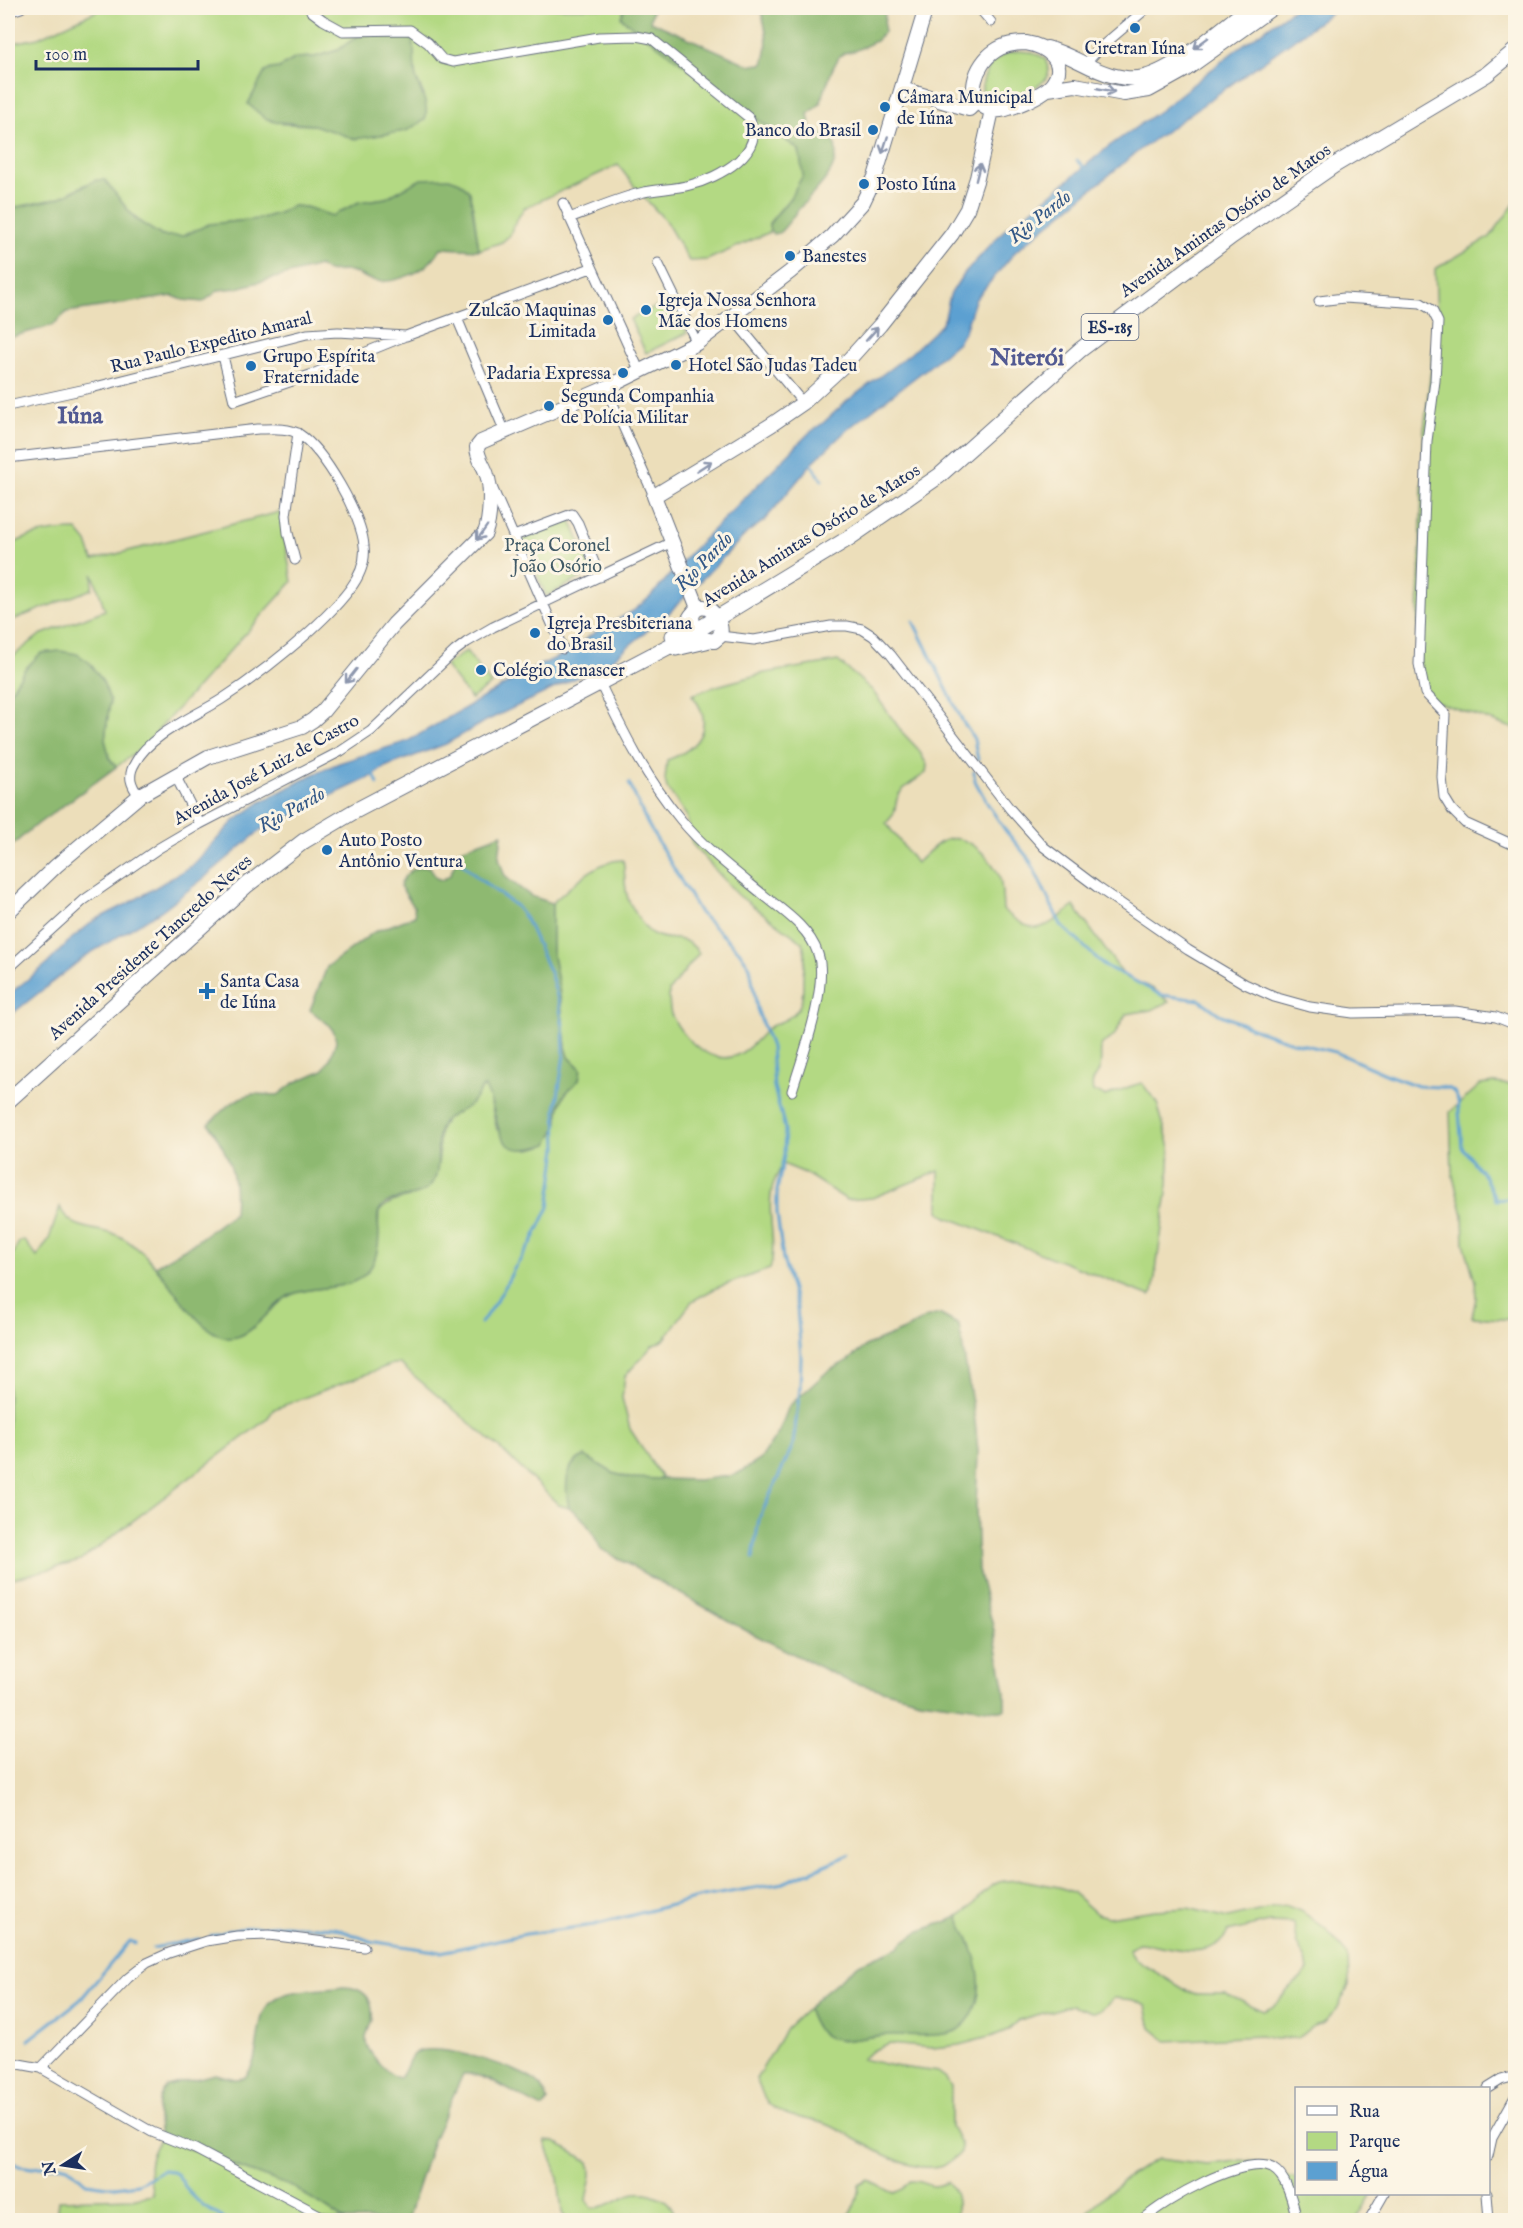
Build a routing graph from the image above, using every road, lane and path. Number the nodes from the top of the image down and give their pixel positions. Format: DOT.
graph roads {
  1 [pos="21,8"];
  2 [pos="926,8"];
  3 [pos="979,8"];
  4 [pos="1147,8"];
  5 [pos="1248,8"];
  6 [pos="1272,8"];
  7 [pos="8,11"];
  8 [pos="311,11"];
  9 [pos="991,22"];
  10 [pos="1042,47"];
  11 [pos="1515,50"];
  12 [pos="1085,64"];
  13 [pos="902,89"];
  14 [pos="1048,89"];
  15 [pos="975,96"];
  16 [pos="992,110"];
  17 [pos="563,203"];
  18 [pos="569,218"];
  19 [pos="658,263"];
  20 [pos="591,268"];
  21 [pos="1319,301"];
  22 [pos="732,317"];
  23 [pos="457,318"];
  24 [pos="406,336"];
  25 [pos="697,343"];
  26 [pos="223,356"];
  27 [pos="640,372"];
  28 [pos="606,388"];
  29 [pos="803,403"];
  30 [pos="8,406"];
  31 [pos="505,432"];
  32 [pos="298,433"];
  33 [pos="8,458"];
  34 [pos="488,476"];
  35 [pos="654,496"];
  36 [pos="514,536"];
  37 [pos="672,542"];
  38 [pos="295,560"];
  39 [pos="600,577"];
  40 [pos="543,605"];
  41 [pos="703,621"];
  42 [pos="563,649"];
  43 [pos="650,655"];
  44 [pos="600,683"];
  45 [pos="175,776"];
  46 [pos="139,796"];
  47 [pos="200,824"];
  48 [pos="1515,846"];
  49 [pos="8,912"];
  50 [pos="8,969"];
  51 [pos="1515,1025"];
  52 [pos="792,1092"];
  53 [pos="8,1101"];
  54 [pos="364,1947"];
  55 [pos="8,2062"];
  56 [pos="41,2068"];
  57 [pos="1515,2076"];
  58 [pos="1490,2087"];
  59 [pos="1515,2096"];
  60 [pos="1490,2147"];
  61 [pos="1383,2195"];
  62 [pos="1487,2195"];
  63 [pos="329,2220"];
  64 [pos="1143,2220"];
  65 [pos="1298,2220"];
  66 [pos="1370,2220"];
  67 [pos="1489,2220"];
  1 -- 7 [label="street"];
  2 -- 13 [label="street"];
  3 -- 9 [label="street"];
  4 -- 12 [label="street"];
  5 -- 12 [label="street, one-way"];
  14 -- 6 [label="street, one-way"];
  8 -- 18 [label="street"];
  10 -- 12 [label="street"];
  10 -- 14 [label="street"];
  10 -- 15 [label="street"];
  11 -- 41 [label="main road, Avenida Amintas Osório de Matos / ES-185"];
  13 -- 15 [label="street"];
  13 -- 22 [label="street, one-way"];
  14 -- 16 [label="street"];
  15 -- 16 [label="street"];
  29 -- 16 [label="street, one-way"];
  17 -- 18 [label="street"];
  18 -- 20 [label="street"];
  19 -- 25 [label="street"];
  20 -- 23 [label="street, Rua Paulo Expedito Amaral"];
  20 -- 27 [label="street"];
  21 -- 48 [label="street"];
  22 -- 25 [label="street"];
  22 -- 29 [label="street"];
  23 -- 24 [label="street, Rua Paulo Expedito Amaral"];
  23 -- 31 [label="street"];
  24 -- 26 [label="street, Rua Paulo Expedito Amaral"];
  24 -- 26 [label="street"];
  25 -- 27 [label="street"];
  26 -- 30 [label="street, Rua Paulo Expedito Amaral"];
  27 -- 28 [label="street"];
  28 -- 31 [label="street"];
  28 -- 35 [label="street"];
  35 -- 29 [label="street, one-way"];
  31 -- 34 [label="street"];
  32 -- 33 [label="street"];
  32 -- 38 [label="street"];
  32 -- 46 [label="street"];
  34 -- 36 [label="street"];
  34 -- 45 [label="street, one-way"];
  35 -- 37 [label="street"];
  36 -- 39 [label="street"];
  36 -- 40 [label="street"];
  37 -- 39 [label="street, Avenida José Luiz de Castro"];
  37 -- 41 [label="street"];
  39 -- 40 [label="street, Avenida José Luiz de Castro"];
  40 -- 42 [label="street"];
  40 -- 47 [label="street, Avenida José Luiz de Castro"];
  41 -- 43 [label="main road"];
  41 -- 43 [label="main road"];
  41 -- 51 [label="street"];
  43 -- 44 [label="main road, Avenida Presidente Tancredo Neves"];
  44 -- 52 [label="street"];
  44 -- 53 [label="main road, Avenida Presidente Tancredo Neves"];
  45 -- 46 [label="street"];
  45 -- 47 [label="street"];
  46 -- 49 [label="street"];
  47 -- 50 [label="street, Avenida José Luiz de Castro"];
  54 -- 56 [label="street"];
  55 -- 56 [label="street"];
  56 -- 63 [label="street"];
  57 -- 58 [label="street"];
  59 -- 60 [label="street"];
  61 -- 66 [label="street"];
  62 -- 67 [label="street"];
  64 -- 65 [label="street"];
}
